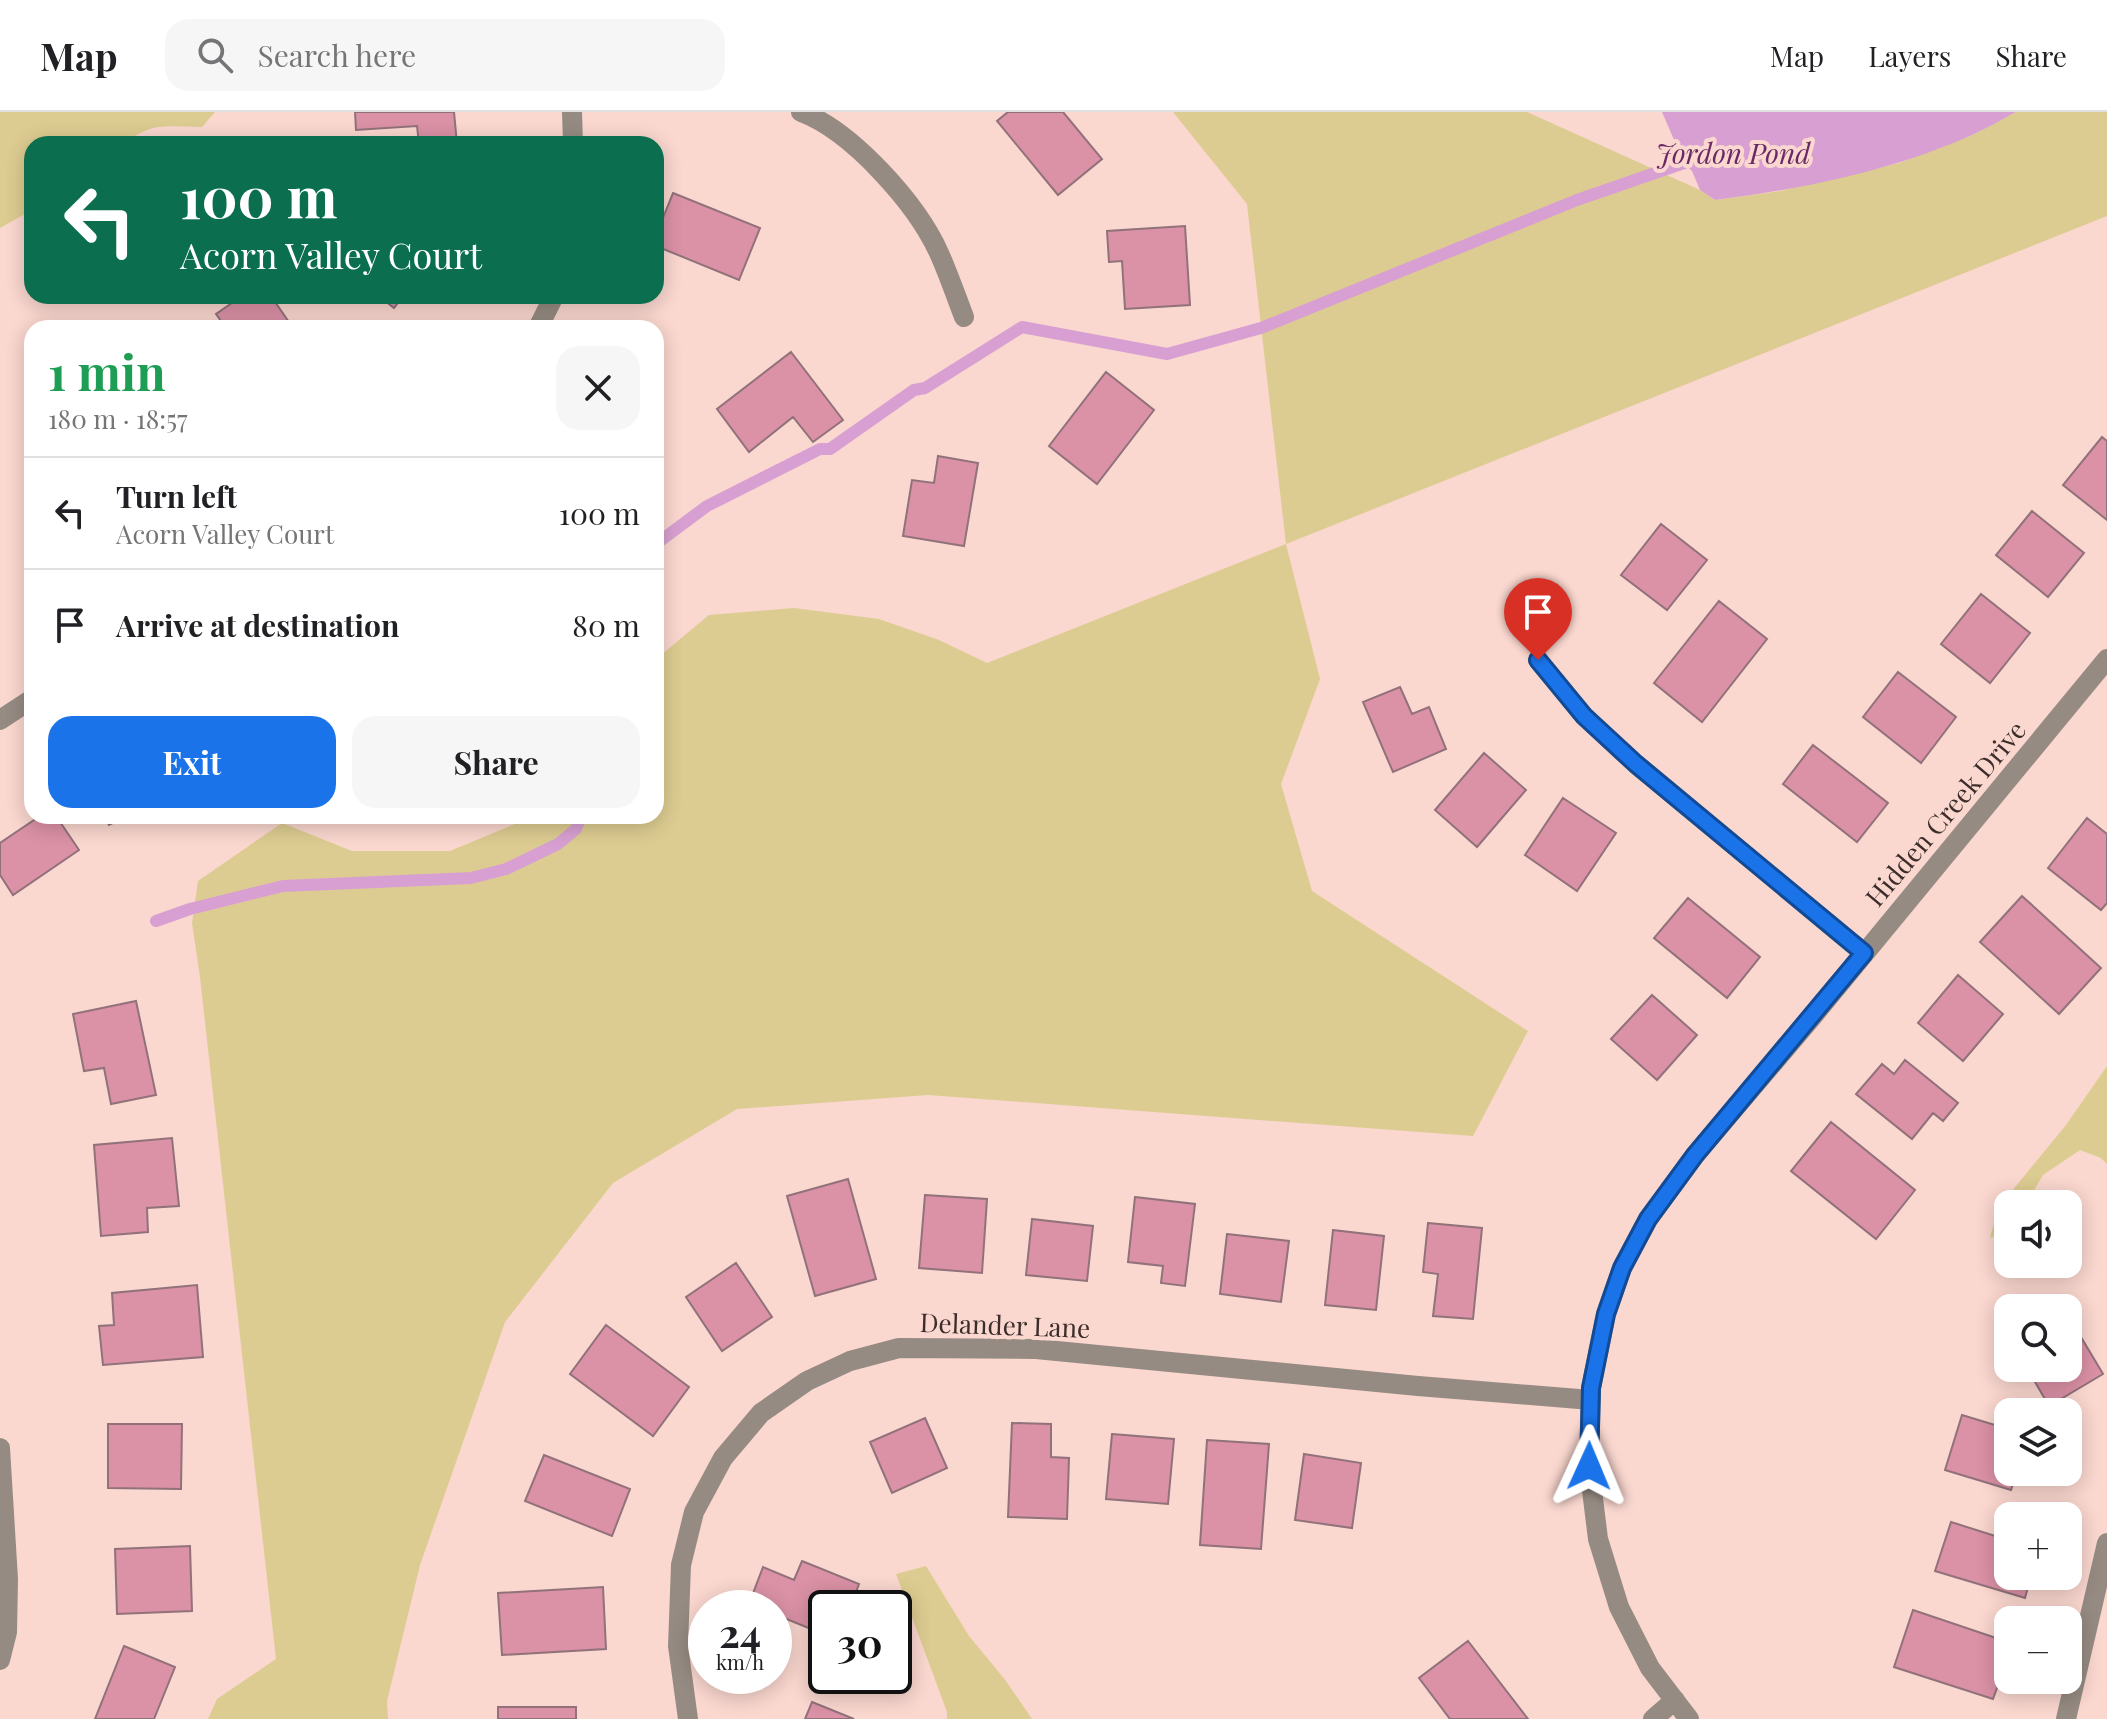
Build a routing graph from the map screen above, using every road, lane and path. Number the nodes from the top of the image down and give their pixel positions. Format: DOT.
graph roads {
  1 [pos="572,112"];
  2 [pos="801,112"];
  3 [pos="573,136"];
  4 [pos="964,317"];
  5 [pos="2107,659"];
  6 [pos="1538,660"];
  7 [pos="24,704"];
  8 [pos="0,720"];
  9 [pos="1864,953"];
  10 [pos="1591,1400"];
  11 [pos="0,1448"];
  12 [pos="2107,1543"];
  13 [pos="0,1660"];
  14 [pos="1675,1700"];
  15 [pos="688,1719"];
  16 [pos="1653,1719"];
  17 [pos="1689,1719"];
  18 [pos="2066,1719"];
  1 -- 3 [label="street"];
  2 -- 4 [label="street"];
  5 -- 9 [label="street, Hidden Creek Drive"];
  6 -- 9 [label="street"];
  7 -- 8 [label="street"];
  9 -- 10 [label="street, Hidden Creek Drive"];
  10 -- 14 [label="street, Hidden Creek Drive"];
  10 -- 15 [label="street, Delander Lane"];
  11 -- 13 [label="street"];
  12 -- 18 [label="street"];
  14 -- 16 [label="street"];
  14 -- 17 [label="street, Hidden Creek Drive"];
}
